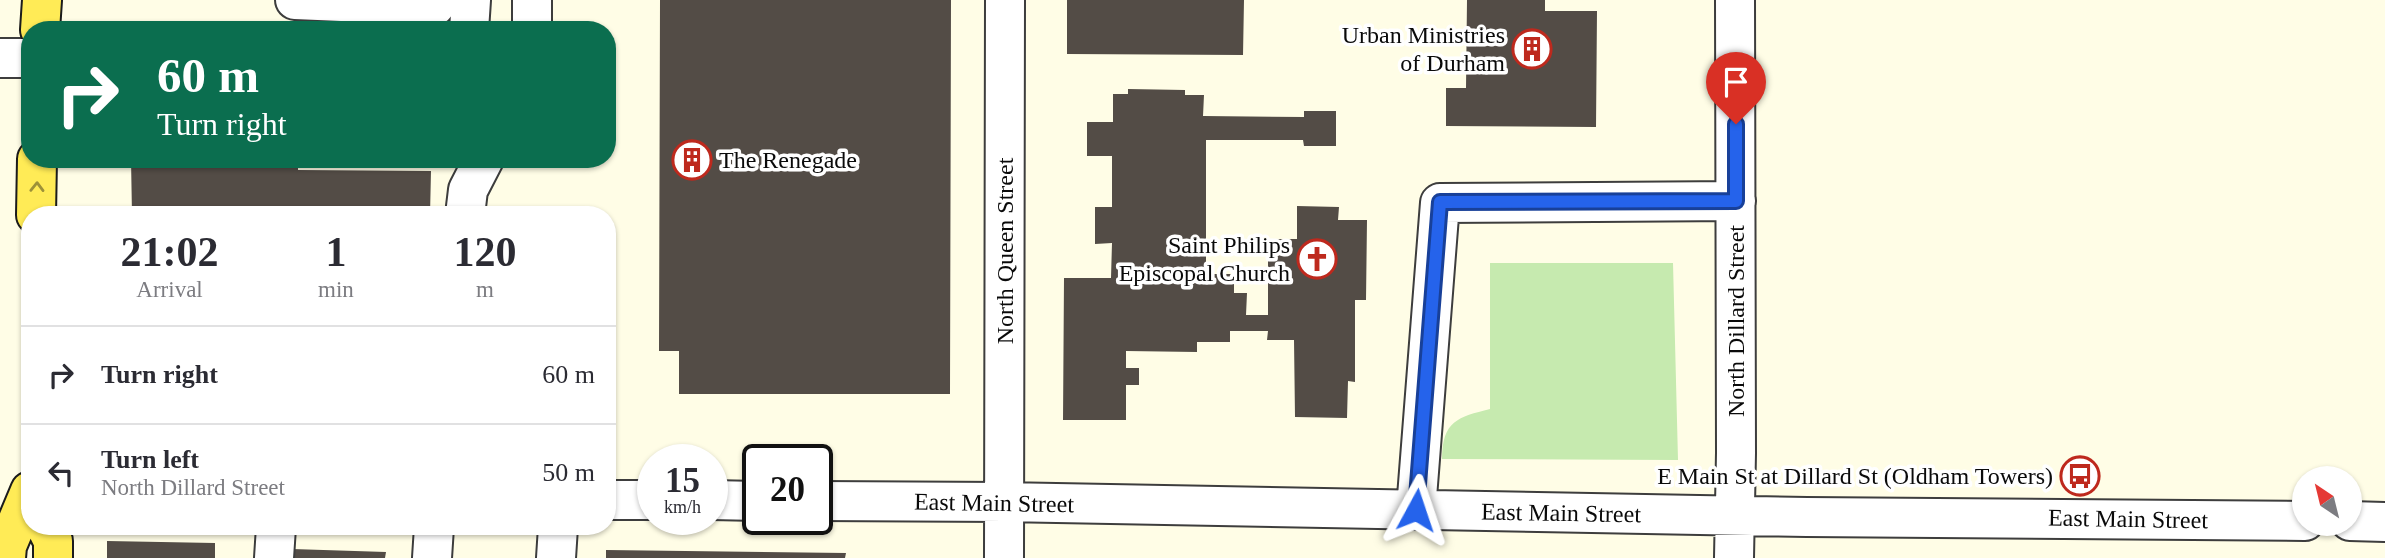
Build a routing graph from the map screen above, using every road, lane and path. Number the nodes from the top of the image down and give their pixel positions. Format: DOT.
graph roads {
  1 [pos="42,0"];
  2 [pos="295,0"];
  3 [pos="532,0"];
  4 [pos="1005,0"];
  5 [pos="1735,0"];
  6 [pos="453,3"];
  7 [pos="41,21"];
  8 [pos="464,21"];
  9 [pos="532,21"];
  10 [pos="0,58"];
  11 [pos="21,58"];
  12 [pos="37,168"];
  13 [pos="479,168"];
  14 [pos="1736,201"];
  15 [pos="36,206"];
  16 [pos="466,206"];
  17 [pos="0,491"];
  18 [pos="21,491"];
  19 [pos="616,500"];
  20 [pos="637,500"];
  21 [pos="833,501"];
  22 [pos="1005,502"];
  23 [pos="1416,510"];
  24 [pos="21,513"];
  25 [pos="1736,516"];
  26 [pos="2292,521"];
  27 [pos="2362,521"];
  28 [pos="2385,522"];
  29 [pos="50,535"];
  30 [pos="275,535"];
  31 [pos="433,535"];
  32 [pos="557,535"];
  33 [pos="6,558"];
  34 [pos="53,558"];
  35 [pos="274,558"];
  36 [pos="432,558"];
  37 [pos="556,558"];
  38 [pos="1004,558"];
  39 [pos="1734,558"];
  1 -- 7 [label="main road"];
  2 -- 6 [label="street"];
  3 -- 9 [label="street"];
  4 -- 22 [label="street, North Queen Street"];
  5 -- 14 [label="street, North Dillard Street"];
  6 -- 8 [label="street"];
  10 -- 11 [label="street"];
  15 -- 12 [label="main road, one-way"];
  13 -- 16 [label="street"];
  14 -- 23 [label="street"];
  14 -- 25 [label="street, North Dillard Street"];
  17 -- 18 [label="main road"];
  19 -- 20 [label="street"];
  21 -- 22 [label="street, East Main Street"];
  22 -- 23 [label="street, East Main Street"];
  22 -- 38 [label="street, North Queen Street"];
  23 -- 25 [label="street, East Main Street"];
  24 -- 33 [label="main road"];
  25 -- 26 [label="street, East Main Street"];
  25 -- 39 [label="street, North Dillard Street"];
  27 -- 28 [label="street"];
  29 -- 34 [label="main road"];
  30 -- 35 [label="street"];
  31 -- 36 [label="street"];
  32 -- 37 [label="street"];
}
